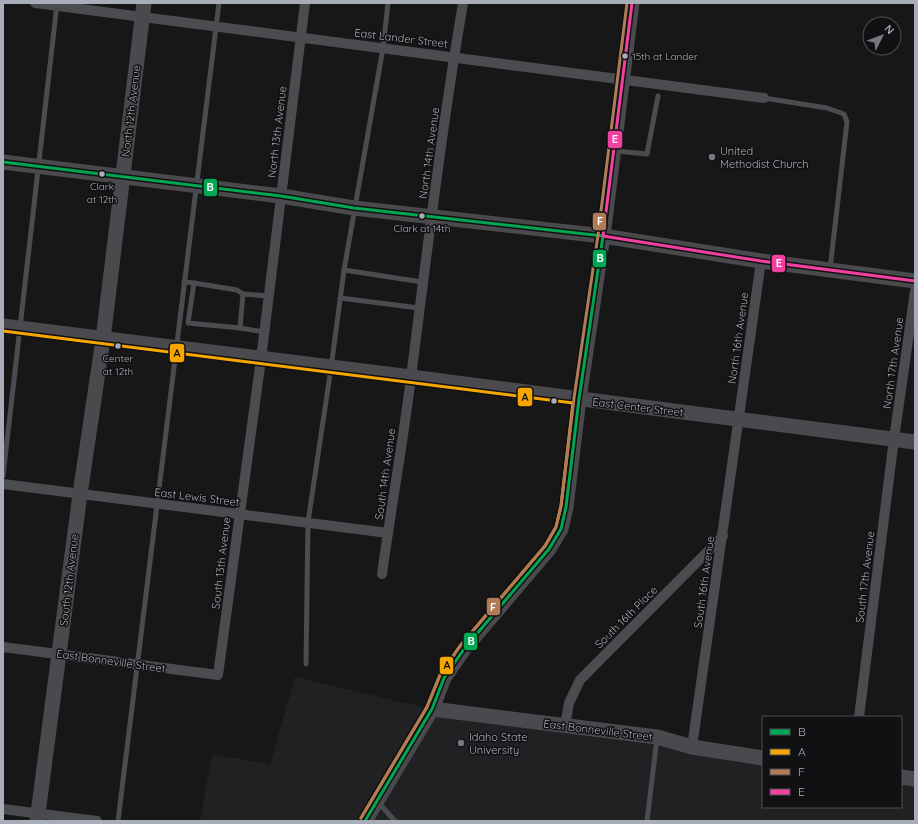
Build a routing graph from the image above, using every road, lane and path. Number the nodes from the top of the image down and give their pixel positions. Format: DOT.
graph roads {
  1 [pos="35,3"];
  2 [pos="219,3"];
  3 [pos="305,3"];
  4 [pos="388,3"];
  5 [pos="463,3"];
  6 [pos="632,3"];
  7 [pos="57,4"];
  8 [pos="143,10"];
  9 [pos="216,26"];
  10 [pos="301,38"];
  11 [pos="383,48"];
  12 [pos="454,57"];
  13 [pos="623,79"];
  14 [pos="658,96"];
  15 [pos="764,98"];
  16 [pos="614,151"];
  17 [pos="3,162"];
  18 [pos="39,166"];
  19 [pos="123,176"];
  20 [pos="196,185"];
  21 [pos="281,196"];
  22 [pos="354,208"];
  23 [pos="432,218"];
  24 [pos="603,236"];
  25 [pos="761,261"];
  26 [pos="344,270"];
  27 [pos="830,270"];
  28 [pos="915,281"];
  29 [pos="184,282"];
  30 [pos="422,282"];
  31 [pos="194,283"];
  32 [pos="915,291"];
  33 [pos="243,294"];
  34 [pos="268,296"];
  35 [pos="340,298"];
  36 [pos="419,308"];
  37 [pos="3,326"];
  38 [pos="20,328"];
  39 [pos="240,328"];
  40 [pos="264,332"];
  41 [pos="103,339"];
  42 [pos="175,348"];
  43 [pos="261,359"];
  44 [pos="331,368"];
  45 [pos="411,377"];
  46 [pos="579,399"];
  47 [pos="738,419"];
  48 [pos="894,439"];
  49 [pos="915,442"];
  50 [pos="3,476"];
  51 [pos="3,484"];
  52 [pos="80,494"];
  53 [pos="157,504"];
  54 [pos="239,514"];
  55 [pos="308,522"];
  56 [pos="388,533"];
  57 [pos="723,536"];
  58 [pos="382,574"];
  59 [pos="3,647"];
  60 [pos="60,654"];
  61 [pos="137,664"];
  62 [pos="306,664"];
  63 [pos="218,675"];
  64 [pos="432,709"];
  65 [pos="859,716"];
  66 [pos="565,726"];
  67 [pos="657,737"];
  68 [pos="692,748"];
  69 [pos="762,758"];
  70 [pos="902,777"];
  71 [pos="915,779"];
  72 [pos="377,801"];
  73 [pos="3,808"];
  74 [pos="37,817"];
  75 [pos="97,821"];
  76 [pos="118,821"];
  77 [pos="365,821"];
  78 [pos="395,821"];
  79 [pos="647,821"];
  1 -- 7 [label="street, East Lander Street"];
  2 -- 9 [label="lane"];
  3 -- 10 [label="street, North 13th Avenue"];
  4 -- 11 [label="lane"];
  5 -- 12 [label="street, North 14th Avenue"];
  6 -- 13 [label="street"];
  7 -- 8 [label="street, East Lander Street"];
  7 -- 18 [label="lane"];
  8 -- 9 [label="street, East Lander Street"];
  8 -- 19 [label="street, North 12th Avenue"];
  9 -- 10 [label="street, East Lander Street"];
  9 -- 20 [label="lane"];
  10 -- 11 [label="street, East Lander Street"];
  10 -- 21 [label="street, North 13th Avenue"];
  11 -- 12 [label="street, East Lander Street"];
  11 -- 22 [label="lane"];
  12 -- 13 [label="street, East Lander Street"];
  12 -- 23 [label="street, North 14th Avenue"];
  13 -- 15 [label="street, East Lander Street"];
  13 -- 16 [label="street"];
  14 -- 16 [label="lane"];
  15 -- 27 [label="lane"];
  16 -- 24 [label="street"];
  17 -- 18 [label="street"];
  18 -- 19 [label="street"];
  18 -- 38 [label="lane"];
  19 -- 20 [label="street"];
  19 -- 41 [label="street, North 12th Avenue"];
  20 -- 21 [label="street"];
  20 -- 29 [label="lane"];
  21 -- 22 [label="street"];
  21 -- 34 [label="street, North 13th Avenue"];
  22 -- 23 [label="street"];
  22 -- 26 [label="lane"];
  23 -- 24 [label="street"];
  23 -- 30 [label="street, North 14th Avenue"];
  24 -- 25 [label="street"];
  24 -- 46 [label="street"];
  25 -- 27 [label="street"];
  25 -- 47 [label="street, North 16th Avenue"];
  26 -- 30 [label="lane"];
  26 -- 35 [label="lane"];
  27 -- 28 [label="street"];
  29 -- 31 [label="lane"];
  29 -- 42 [label="lane"];
  30 -- 36 [label="street, North 14th Avenue"];
  31 -- 33 [label="lane"];
  31 -- 39 [label="lane"];
  32 -- 48 [label="street, North 17th Avenue"];
  33 -- 34 [label="lane"];
  33 -- 39 [label="lane"];
  34 -- 40 [label="street, North 13th Avenue"];
  35 -- 36 [label="lane"];
  35 -- 44 [label="lane"];
  36 -- 45 [label="street, North 14th Avenue"];
  37 -- 38 [label="street, East Center Street"];
  38 -- 41 [label="street, East Center Street"];
  38 -- 50 [label="lane"];
  39 -- 40 [label="lane"];
  40 -- 43 [label="street, North 13th Avenue"];
  41 -- 42 [label="street, East Center Street"];
  41 -- 52 [label="street, South 12th Avenue"];
  42 -- 43 [label="street, East Center Street"];
  42 -- 53 [label="lane"];
  43 -- 44 [label="street, East Center Street"];
  43 -- 54 [label="street, South 13th Avenue"];
  44 -- 45 [label="street, East Center Street"];
  44 -- 55 [label="lane"];
  45 -- 46 [label="street, East Center Street"];
  45 -- 56 [label="street, South 14th Avenue"];
  46 -- 47 [label="street, East Center Street"];
  46 -- 64 [label="street"];
  47 -- 48 [label="street, East Center Street"];
  47 -- 57 [label="street, South 16th Avenue"];
  48 -- 49 [label="street, East Center Street"];
  48 -- 65 [label="street, South 17th Avenue"];
  51 -- 52 [label="street, East Lewis Street"];
  52 -- 53 [label="street, East Lewis Street"];
  52 -- 60 [label="street, South 12th Avenue"];
  53 -- 54 [label="street, East Lewis Street"];
  53 -- 61 [label="lane"];
  54 -- 55 [label="street, East Lewis Street"];
  54 -- 63 [label="street, South 13th Avenue"];
  55 -- 56 [label="street, East Lewis Street"];
  55 -- 62 [label="lane"];
  56 -- 58 [label="street, South 14th Avenue"];
  57 -- 66 [label="street, South 16th Place"];
  57 -- 68 [label="street, South 16th Avenue"];
  59 -- 60 [label="street, East Bonneville Street"];
  60 -- 61 [label="street, East Bonneville Street"];
  60 -- 74 [label="street, South 12th Avenue"];
  61 -- 63 [label="street, East Bonneville Street"];
  61 -- 76 [label="lane"];
  64 -- 66 [label="street, East Bonneville Street"];
  64 -- 72 [label="street"];
  66 -- 67 [label="street, East Bonneville Street"];
  67 -- 68 [label="street, East Bonneville Street"];
  67 -- 79 [label="lane"];
  68 -- 69 [label="street, East Bonneville Street"];
  70 -- 71 [label="street"];
  72 -- 77 [label="street"];
  72 -- 78 [label="lane"];
  73 -- 74 [label="street"];
  74 -- 75 [label="street"];
}
